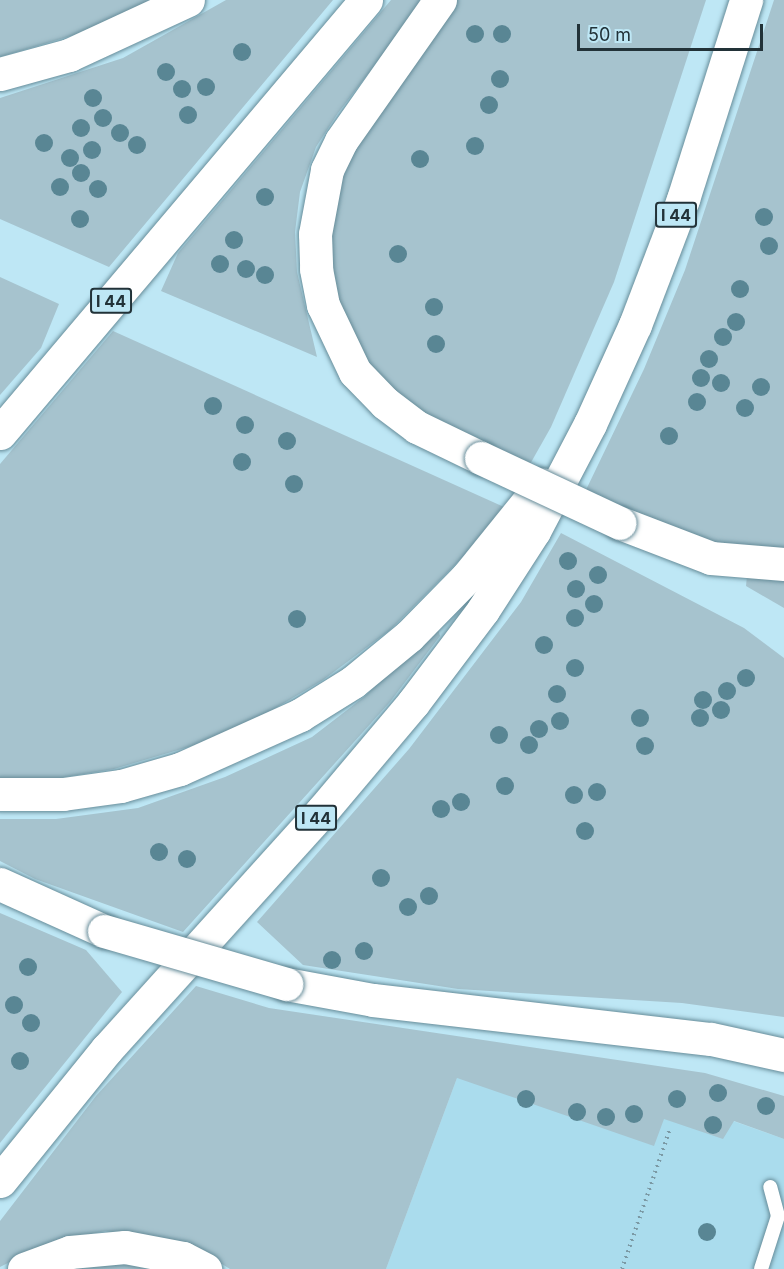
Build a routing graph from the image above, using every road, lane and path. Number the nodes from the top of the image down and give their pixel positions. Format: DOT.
graph roads {
  1 [pos="188,0"];
  2 [pos="366,0"];
  3 [pos="440,0"];
  4 [pos="746,0"];
  5 [pos="0,74"];
  6 [pos="590,424"];
  7 [pos="0,433"];
  8 [pos="784,564"];
  9 [pos="0,794"];
  10 [pos="0,884"];
  11 [pos="784,1055"];
  12 [pos="670,1129"];
  13 [pos="0,1181"];
  14 [pos="770,1187"];
  15 [pos="24,1269"];
  16 [pos="205,1269"];
  17 [pos="622,1269"];
  18 [pos="761,1269"];
  1 -- 5 [label="highway"];
  2 -- 7 [label="highway, I 44"];
  3 -- 8 [label="highway, bridge"];
  4 -- 6 [label="highway, I 44"];
  6 -- 9 [label="highway"];
  6 -- 13 [label="highway, I 44"];
  10 -- 11 [label="highway, bridge"];
  12 -- 17 [label="path"];
  14 -- 18 [label="lane"];
  15 -- 16 [label="highway"];
}
